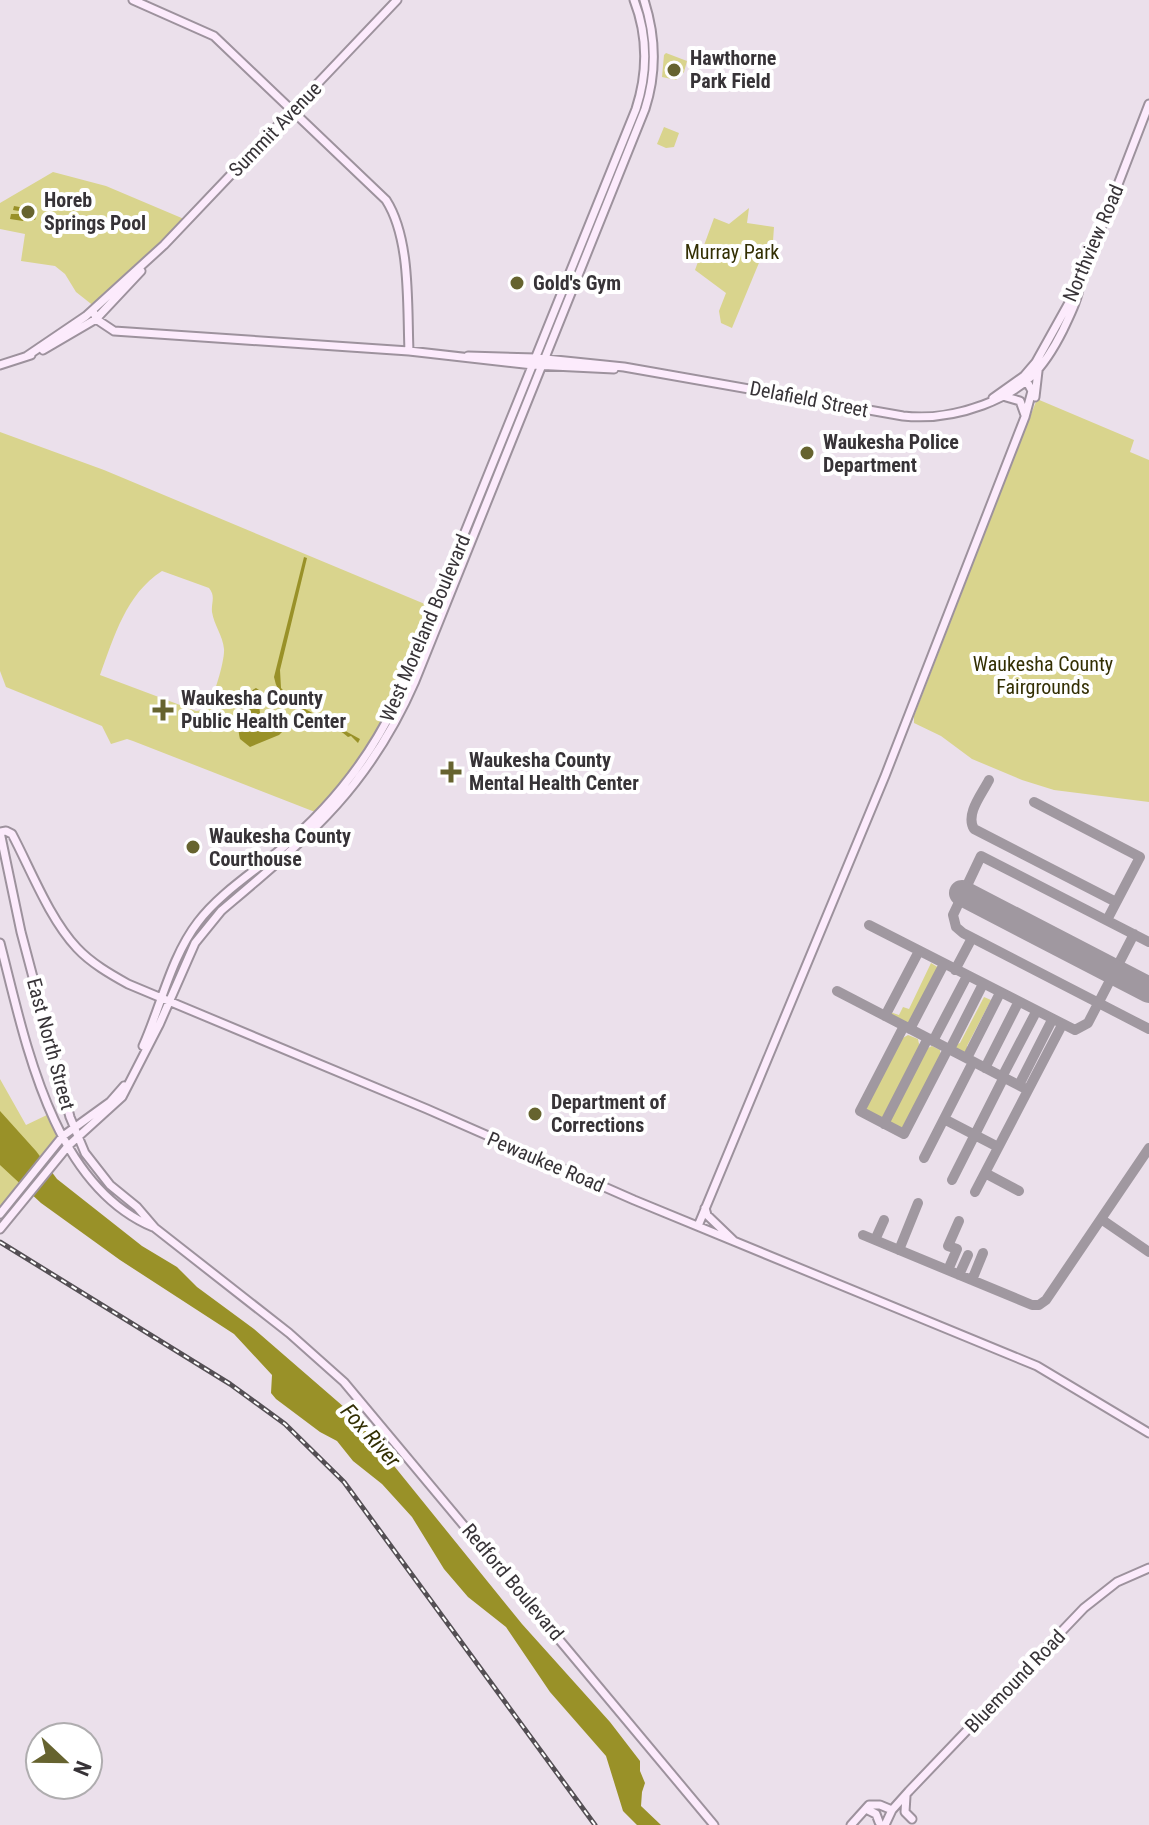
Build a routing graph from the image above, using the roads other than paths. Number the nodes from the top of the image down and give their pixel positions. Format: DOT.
graph roads {
  1 [pos="133,0"];
  2 [pos="397,0"];
  3 [pos="634,0"];
  4 [pos="644,0"];
  5 [pos="1149,104"];
  6 [pos="293,110"];
  7 [pos="626,146"];
  8 [pos="1080,283"];
  9 [pos="97,314"];
  10 [pos="409,351"];
  11 [pos="539,362"];
  12 [pos="0,365"];
  13 [pos="1039,369"];
  14 [pos="1027,379"];
  15 [pos="1036,395"];
  16 [pos="1006,397"];
  17 [pos="985,404"];
  18 [pos="1025,417"];
  19 [pos="0,832"];
  20 [pos="0,943"];
  21 [pos="166,1001"];
  22 [pos="73,1126"];
  23 [pos="70,1140"];
  24 [pos="76,1160"];
  25 [pos="50,1161"];
  26 [pos="25,1191"];
  27 [pos="118,1192"];
  28 [pos="705,1208"];
  29 [pos="0,1214"];
  30 [pos="698,1226"];
  31 [pos="155,1228"];
  32 [pos="0,1229"];
  33 [pos="735,1242"];
  34 [pos="305,1346"];
  35 [pos="1149,1433"];
  36 [pos="1149,1568"];
  37 [pos="906,1795"];
  38 [pos="864,1809"];
  39 [pos="892,1810"];
  40 [pos="912,1819"];
  41 [pos="880,1824"];
  42 [pos="714,1825"];
  43 [pos="851,1825"];
  1 -- 6 [label="street"];
  2 -- 6 [label="street, Summit Avenue"];
  3 -- 7 [label="street"];
  4 -- 7 [label="street"];
  5 -- 8 [label="street, Northview Road"];
  6 -- 9 [label="street, Summit Avenue"];
  6 -- 10 [label="street"];
  7 -- 11 [label="street, West Moreland Boulevard"];
  8 -- 13 [label="street"];
  8 -- 14 [label="street, Northview Road"];
  9 -- 10 [label="street, Delafield Street"];
  9 -- 12 [label="street"];
  10 -- 11 [label="street, Delafield Street"];
  11 -- 17 [label="street, Delafield Street"];
  11 -- 21 [label="street, West Moreland Boulevard"];
  13 -- 14 [label="street"];
  13 -- 15 [label="street"];
  14 -- 15 [label="street"];
  14 -- 16 [label="street, Delafield Street"];
  14 -- 17 [label="street, Delafield Street"];
  14 -- 18 [label="street"];
  15 -- 18 [label="street"];
  16 -- 17 [label="street, Delafield Street"];
  16 -- 18 [label="street"];
  18 -- 28 [label="street"];
  19 -- 21 [label="street, Pewaukee Road"];
  19 -- 22 [label="street, East North Street"];
  20 -- 23 [label="street"];
  21 -- 22 [label="street, West Moreland Boulevard"];
  21 -- 23 [label="street, West Moreland Boulevard"];
  21 -- 30 [label="street, Pewaukee Road"];
  22 -- 23 [label="street, West Moreland Boulevard"];
  22 -- 23 [label="street, East North Street"];
  23 -- 24 [label="street, East North Street"];
  23 -- 25 [label="street, West Moreland Boulevard"];
  23 -- 27 [label="street, East North Street"];
  23 -- 27 [label="street"];
  24 -- 25 [label="street"];
  24 -- 31 [label="street, East North Street"];
  25 -- 26 [label="street, West Moreland Boulevard"];
  26 -- 29 [label="street"];
  26 -- 32 [label="street"];
  27 -- 31 [label="street, East North Street"];
  28 -- 30 [label="street"];
  28 -- 33 [label="street"];
  30 -- 33 [label="street, Pewaukee Road"];
  31 -- 34 [label="street, East North Street"];
  33 -- 35 [label="street, Pewaukee Road"];
  34 -- 42 [label="street, Redford Boulevard"];
  36 -- 37 [label="street, Bluemound Road"];
  37 -- 39 [label="street, Bluemound Road"];
  37 -- 40 [label="street"];
  38 -- 39 [label="street"];
  38 -- 41 [label="street"];
  38 -- 43 [label="street"];
  39 -- 41 [label="street, Bluemound Road"];
}
